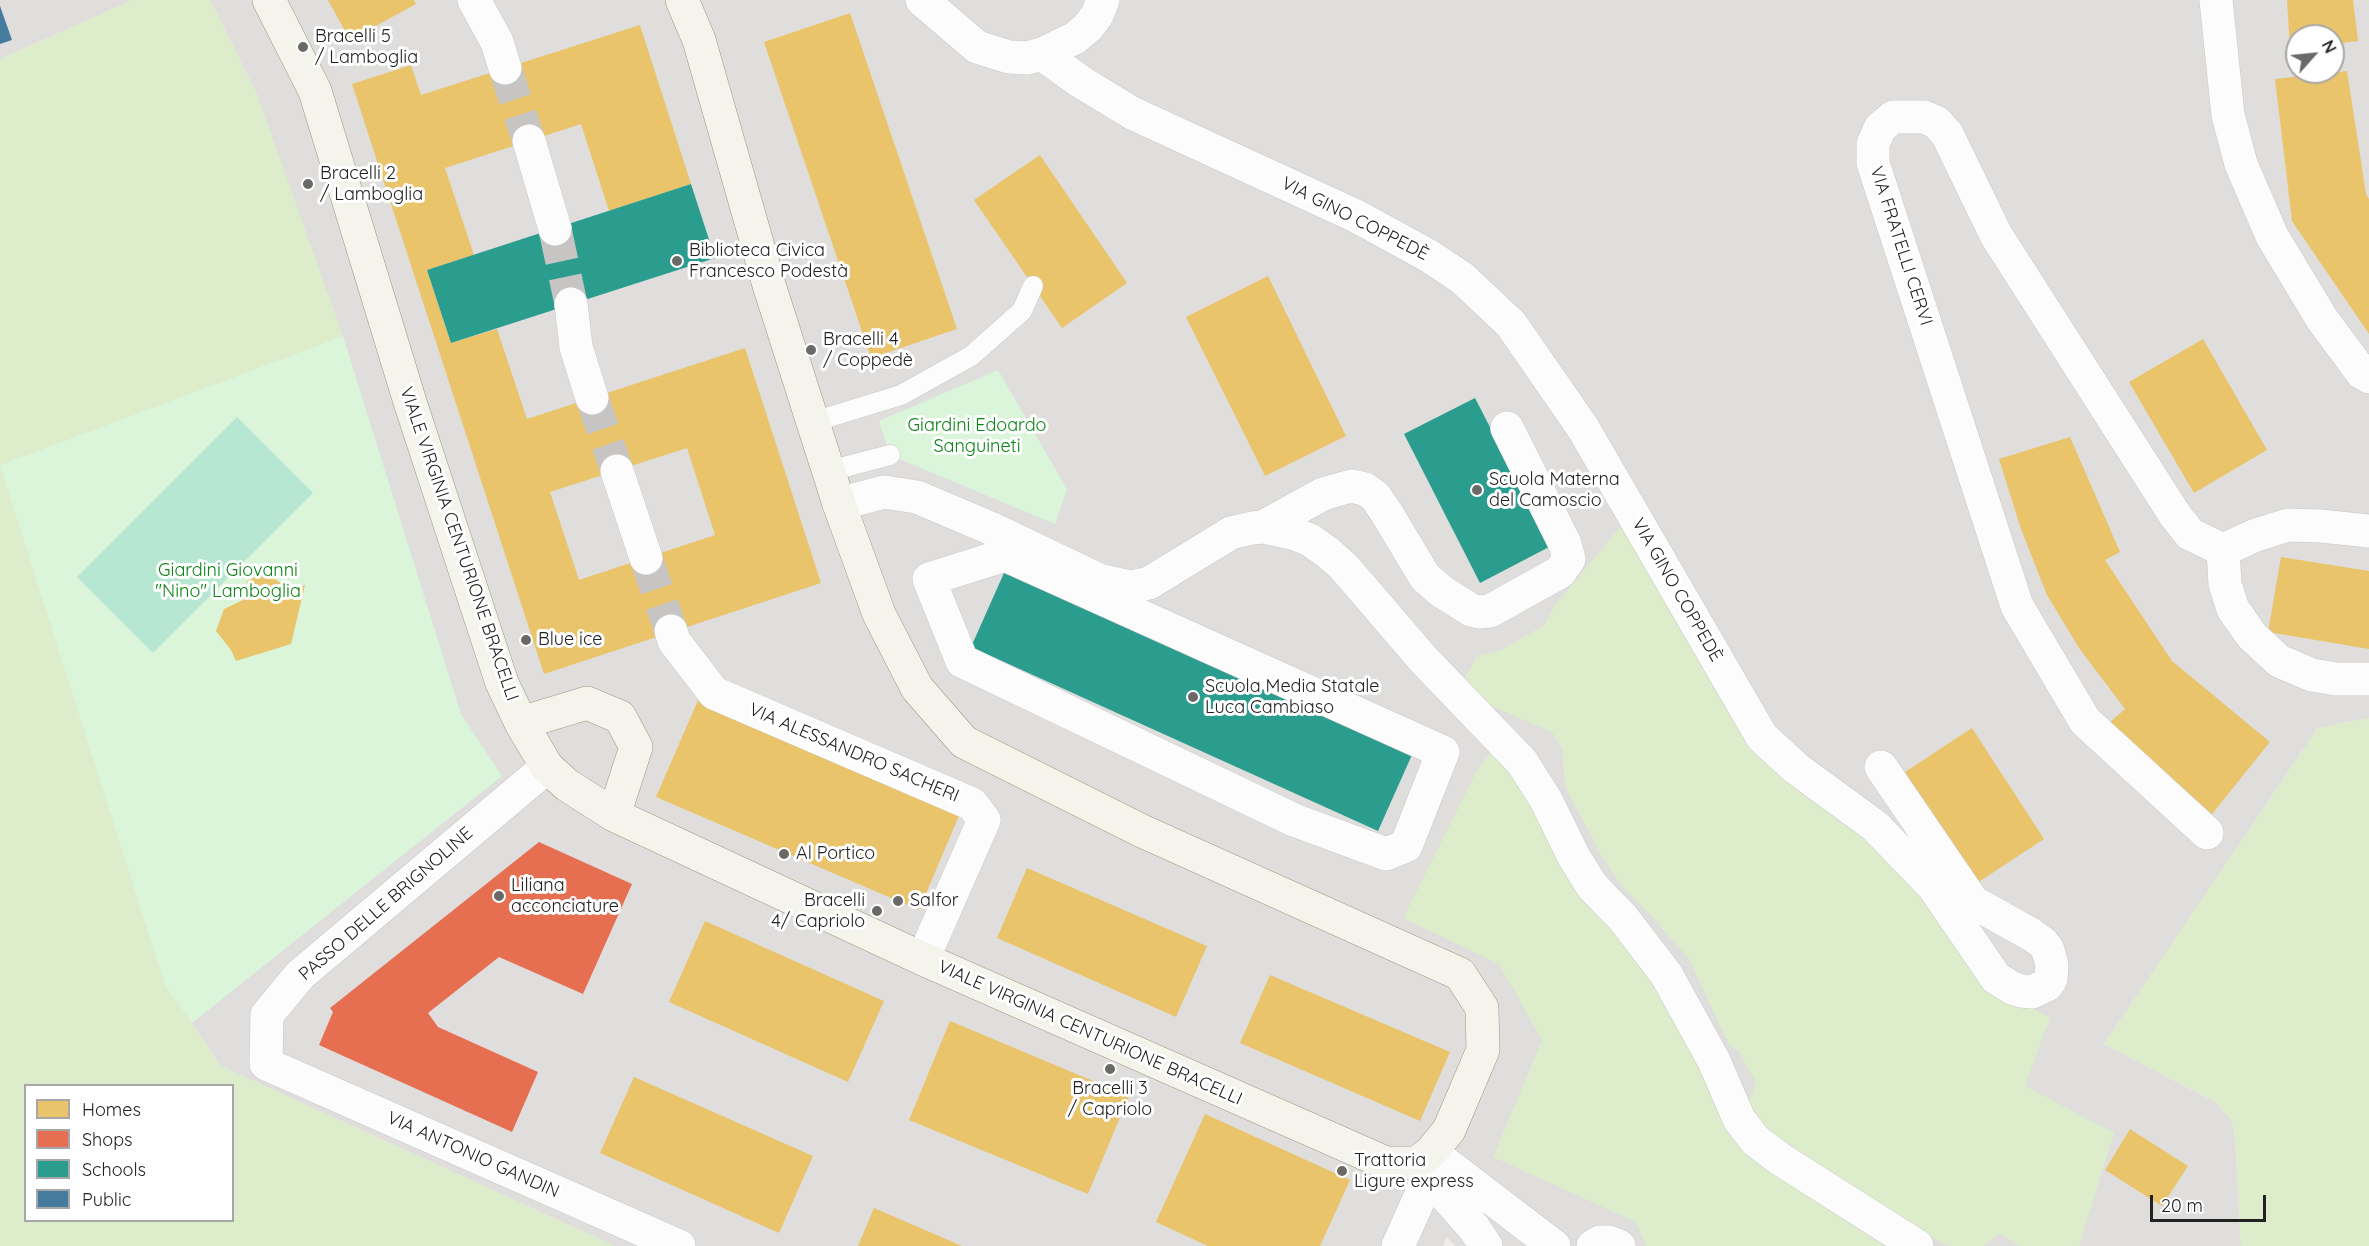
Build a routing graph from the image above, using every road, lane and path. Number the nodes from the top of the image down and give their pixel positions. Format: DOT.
graph roads {
  1 [pos="269,0"];
  2 [pos="474,0"];
  3 [pos="682,0"];
  4 [pos="921,0"];
  5 [pos="1103,0"];
  6 [pos="2216,0"];
  7 [pos="1042,54"];
  8 [pos="505,68"];
  9 [pos="529,141"];
  10 [pos="555,229"];
  11 [pos="1033,286"];
  12 [pos="571,304"];
  13 [pos="2369,377"];
  14 [pos="592,398"];
  15 [pos="813,422"];
  16 [pos="1507,428"];
  17 [pos="890,455"];
  18 [pos="617,471"];
  19 [pos="829,471"];
  20 [pos="839,504"];
  21 [pos="1263,527"];
  22 [pos="2369,531"];
  23 [pos="2223,550"];
  24 [pos="646,558"];
  25 [pos="928,579"];
  26 [pos="671,632"];
  27 [pos="2369,679"];
  28 [pos="521,723"];
  29 [pos="547,767"];
  30 [pos="1881,767"];
  31 [pos="614,815"];
  32 [pos="2207,833"];
  33 [pos="923,959"];
  34 [pos="266,1064"];
  35 [pos="1426,1164"];
  36 [pos="679,1246"];
  37 [pos="1398,1246"];
  38 [pos="1486,1246"];
  39 [pos="1554,1246"];
  40 [pos="1593,1246"];
  41 [pos="1619,1246"];
  42 [pos="1917,1246"];
  1 -- 28 [label="street, VIALE VIRGINIA CENTURIONE BRACELLI"];
  2 -- 8 [label="street"];
  3 -- 15 [label="street"];
  4 -- 7 [label="street"];
  5 -- 7 [label="street"];
  6 -- 13 [label="street"];
  7 -- 30 [label="street, VIA GINO COPPEDÈ"];
  9 -- 10 [label="street"];
  11 -- 15 [label="lane"];
  12 -- 14 [label="street"];
  15 -- 19 [label="street"];
  16 -- 21 [label="street"];
  17 -- 19 [label="lane"];
  18 -- 24 [label="street"];
  19 -- 20 [label="street"];
  20 -- 21 [label="street"];
  20 -- 35 [label="street"];
  21 -- 42 [label="street"];
  22 -- 23 [label="street"];
  23 -- 27 [label="street"];
  23 -- 32 [label="street, VIA FRATELLI CERVI"];
  25 -- 25 [label="street"];
  26 -- 33 [label="street, VIA ALESSANDRO SACHERI"];
  28 -- 29 [label="street, VIALE VIRGINIA CENTURIONE BRACELLI"];
  28 -- 31 [label="street"];
  29 -- 31 [label="street, VIALE VIRGINIA CENTURIONE BRACELLI"];
  29 -- 34 [label="street, PASSO DELLE BRIGNOLINE"];
  31 -- 33 [label="street, VIALE VIRGINIA CENTURIONE BRACELLI"];
  33 -- 35 [label="street, VIALE VIRGINIA CENTURIONE BRACELLI"];
  34 -- 36 [label="street, VIA ANTONIO GANDIN"];
  35 -- 37 [label="street"];
  35 -- 38 [label="street"];
  35 -- 39 [label="street"];
  40 -- 41 [label="street"];
}
